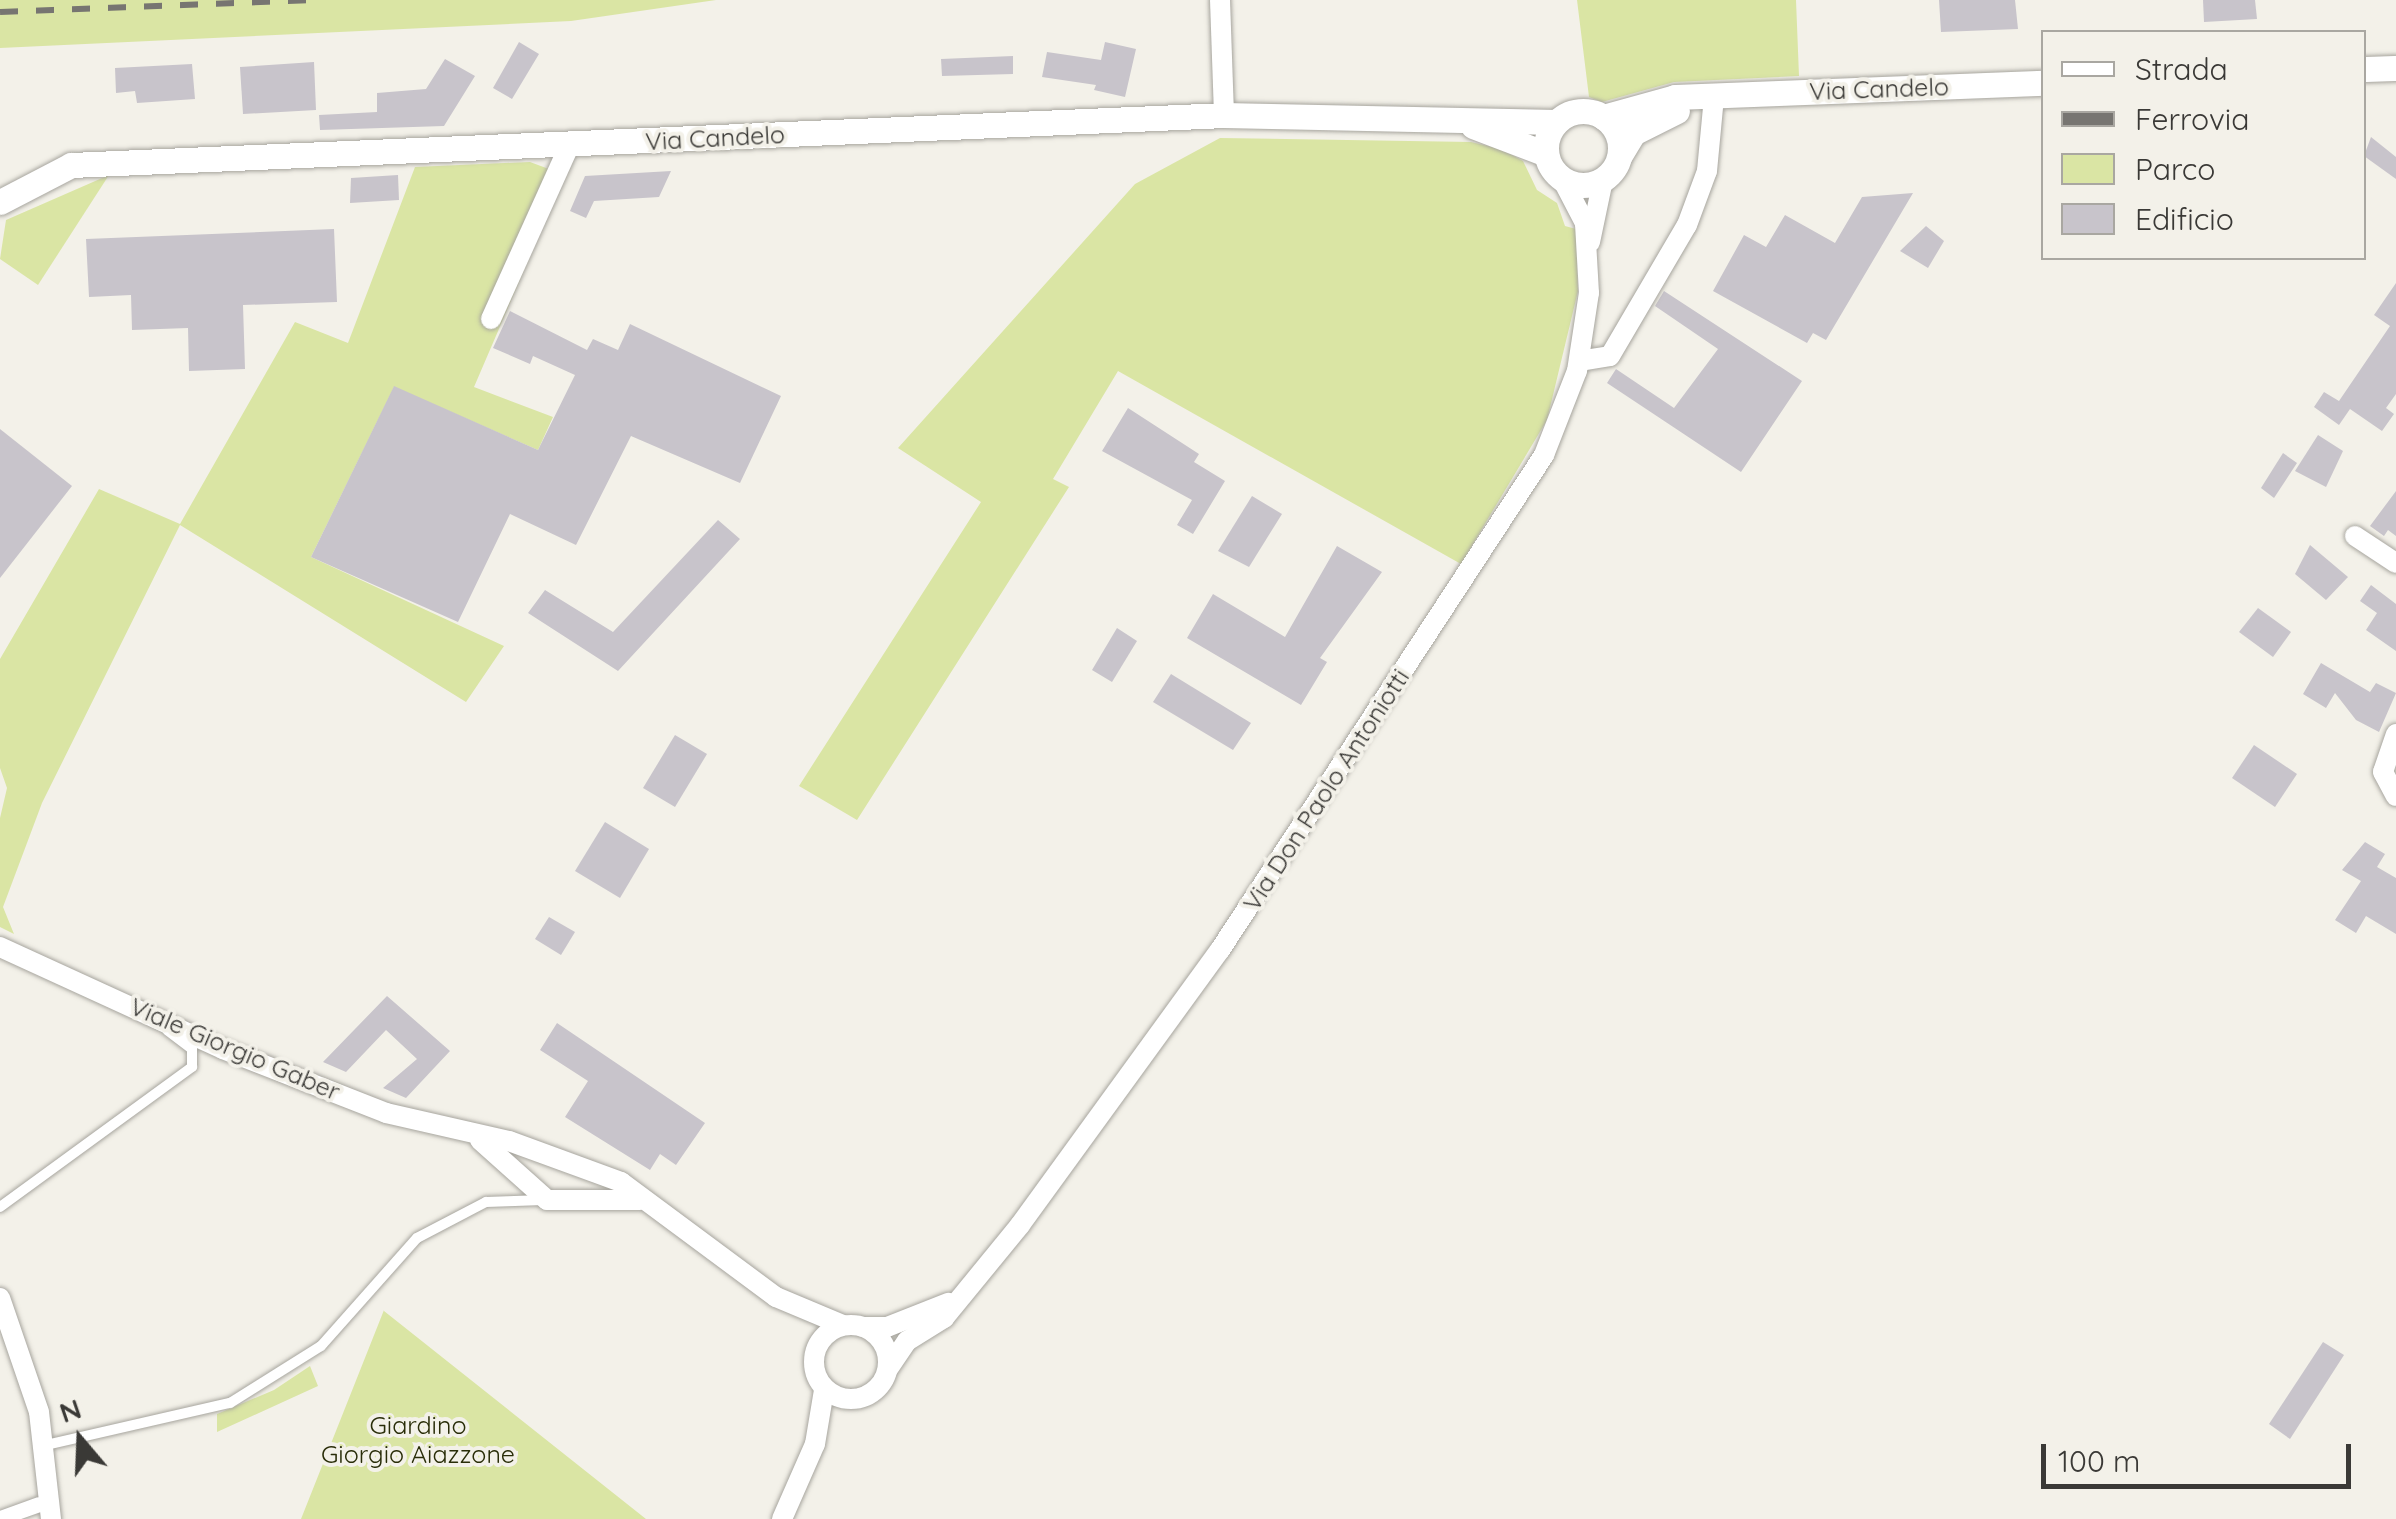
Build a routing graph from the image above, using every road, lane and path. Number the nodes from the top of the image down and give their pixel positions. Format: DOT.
graph roads {
  1 [pos="1220,0"];
  2 [pos="2396,68"];
  3 [pos="2366,69"];
  4 [pos="2041,83"];
  5 [pos="1714,97"];
  6 [pos="1224,115"];
  7 [pos="1604,117"];
  8 [pos="1439,118"];
  9 [pos="1556,122"];
  10 [pos="570,144"];
  11 [pos="1546,154"];
  12 [pos="1620,155"];
  13 [pos="1562,179"];
  14 [pos="1603,180"];
  15 [pos="0,202"];
  16 [pos="1590,244"];
  17 [pos="491,319"];
  18 [pos="1578,361"];
  19 [pos="2354,536"];
  20 [pos="2396,563"];
  21 [pos="2396,734"];
  22 [pos="2396,796"];
  23 [pos="0,947"];
  24 [pos="152,1014"];
  25 [pos="474,1137"];
  26 [pos="547,1200"];
  27 [pos="650,1202"];
  28 [pos="0,1207"];
  29 [pos="967,1292"];
  30 [pos="776,1297"];
  31 [pos="0,1298"];
  32 [pos="853,1326"];
  33 [pos="814,1352"];
  34 [pos="888,1369"];
  35 [pos="824,1390"];
  36 [pos="862,1398"];
  37 [pos="815,1444"];
  38 [pos="46,1446"];
  39 [pos="45,1512"];
  40 [pos="0,1518"];
  41 [pos="782,1519"];
  1 -- 6 [label="street"];
  2 -- 3 [label="street"];
  4 -- 5 [label="street, Via Candelo"];
  5 -- 7 [label="street, Via Candelo"];
  5 -- 12 [label="street, Via Candelo"];
  5 -- 18 [label="street"];
  6 -- 8 [label="street, Via Candelo"];
  6 -- 10 [label="street, Via Candelo"];
  7 -- 9 [label="street"];
  7 -- 12 [label="street"];
  8 -- 9 [label="street, Via Candelo"];
  8 -- 11 [label="street, Via Candelo"];
  9 -- 11 [label="street"];
  10 -- 15 [label="street, Via Candelo"];
  10 -- 17 [label="street"];
  11 -- 13 [label="street"];
  12 -- 14 [label="street"];
  13 -- 14 [label="street"];
  13 -- 16 [label="street, Via Don Paolo Antoniotti"];
  14 -- 16 [label="street, Via Don Paolo Antoniotti"];
  16 -- 18 [label="street, Via Don Paolo Antoniotti"];
  18 -- 29 [label="street, Via Don Paolo Antoniotti"];
  19 -- 20 [label="street"];
  21 -- 22 [label="street"];
  23 -- 24 [label="street, Viale Giorgio Gaber"];
  24 -- 25 [label="street, Viale Giorgio Gaber"];
  24 -- 28 [label="lane"];
  25 -- 26 [label="street, Viale Giorgio Gaber"];
  25 -- 27 [label="street, Viale Giorgio Gaber"];
  26 -- 27 [label="street"];
  26 -- 38 [label="lane"];
  27 -- 30 [label="street, Viale Giorgio Gaber"];
  29 -- 32 [label="street, Via Don Paolo Antoniotti"];
  29 -- 34 [label="street, Via Don Paolo Antoniotti"];
  30 -- 32 [label="street, Viale Giorgio Gaber"];
  30 -- 33 [label="street, Viale Giorgio Gaber"];
  31 -- 38 [label="street"];
  32 -- 33 [label="street"];
  32 -- 34 [label="street"];
  33 -- 35 [label="street"];
  34 -- 36 [label="street"];
  35 -- 36 [label="street"];
  35 -- 37 [label="street"];
  36 -- 37 [label="street"];
  37 -- 41 [label="street"];
  38 -- 39 [label="street"];
  39 -- 40 [label="street"];
}
